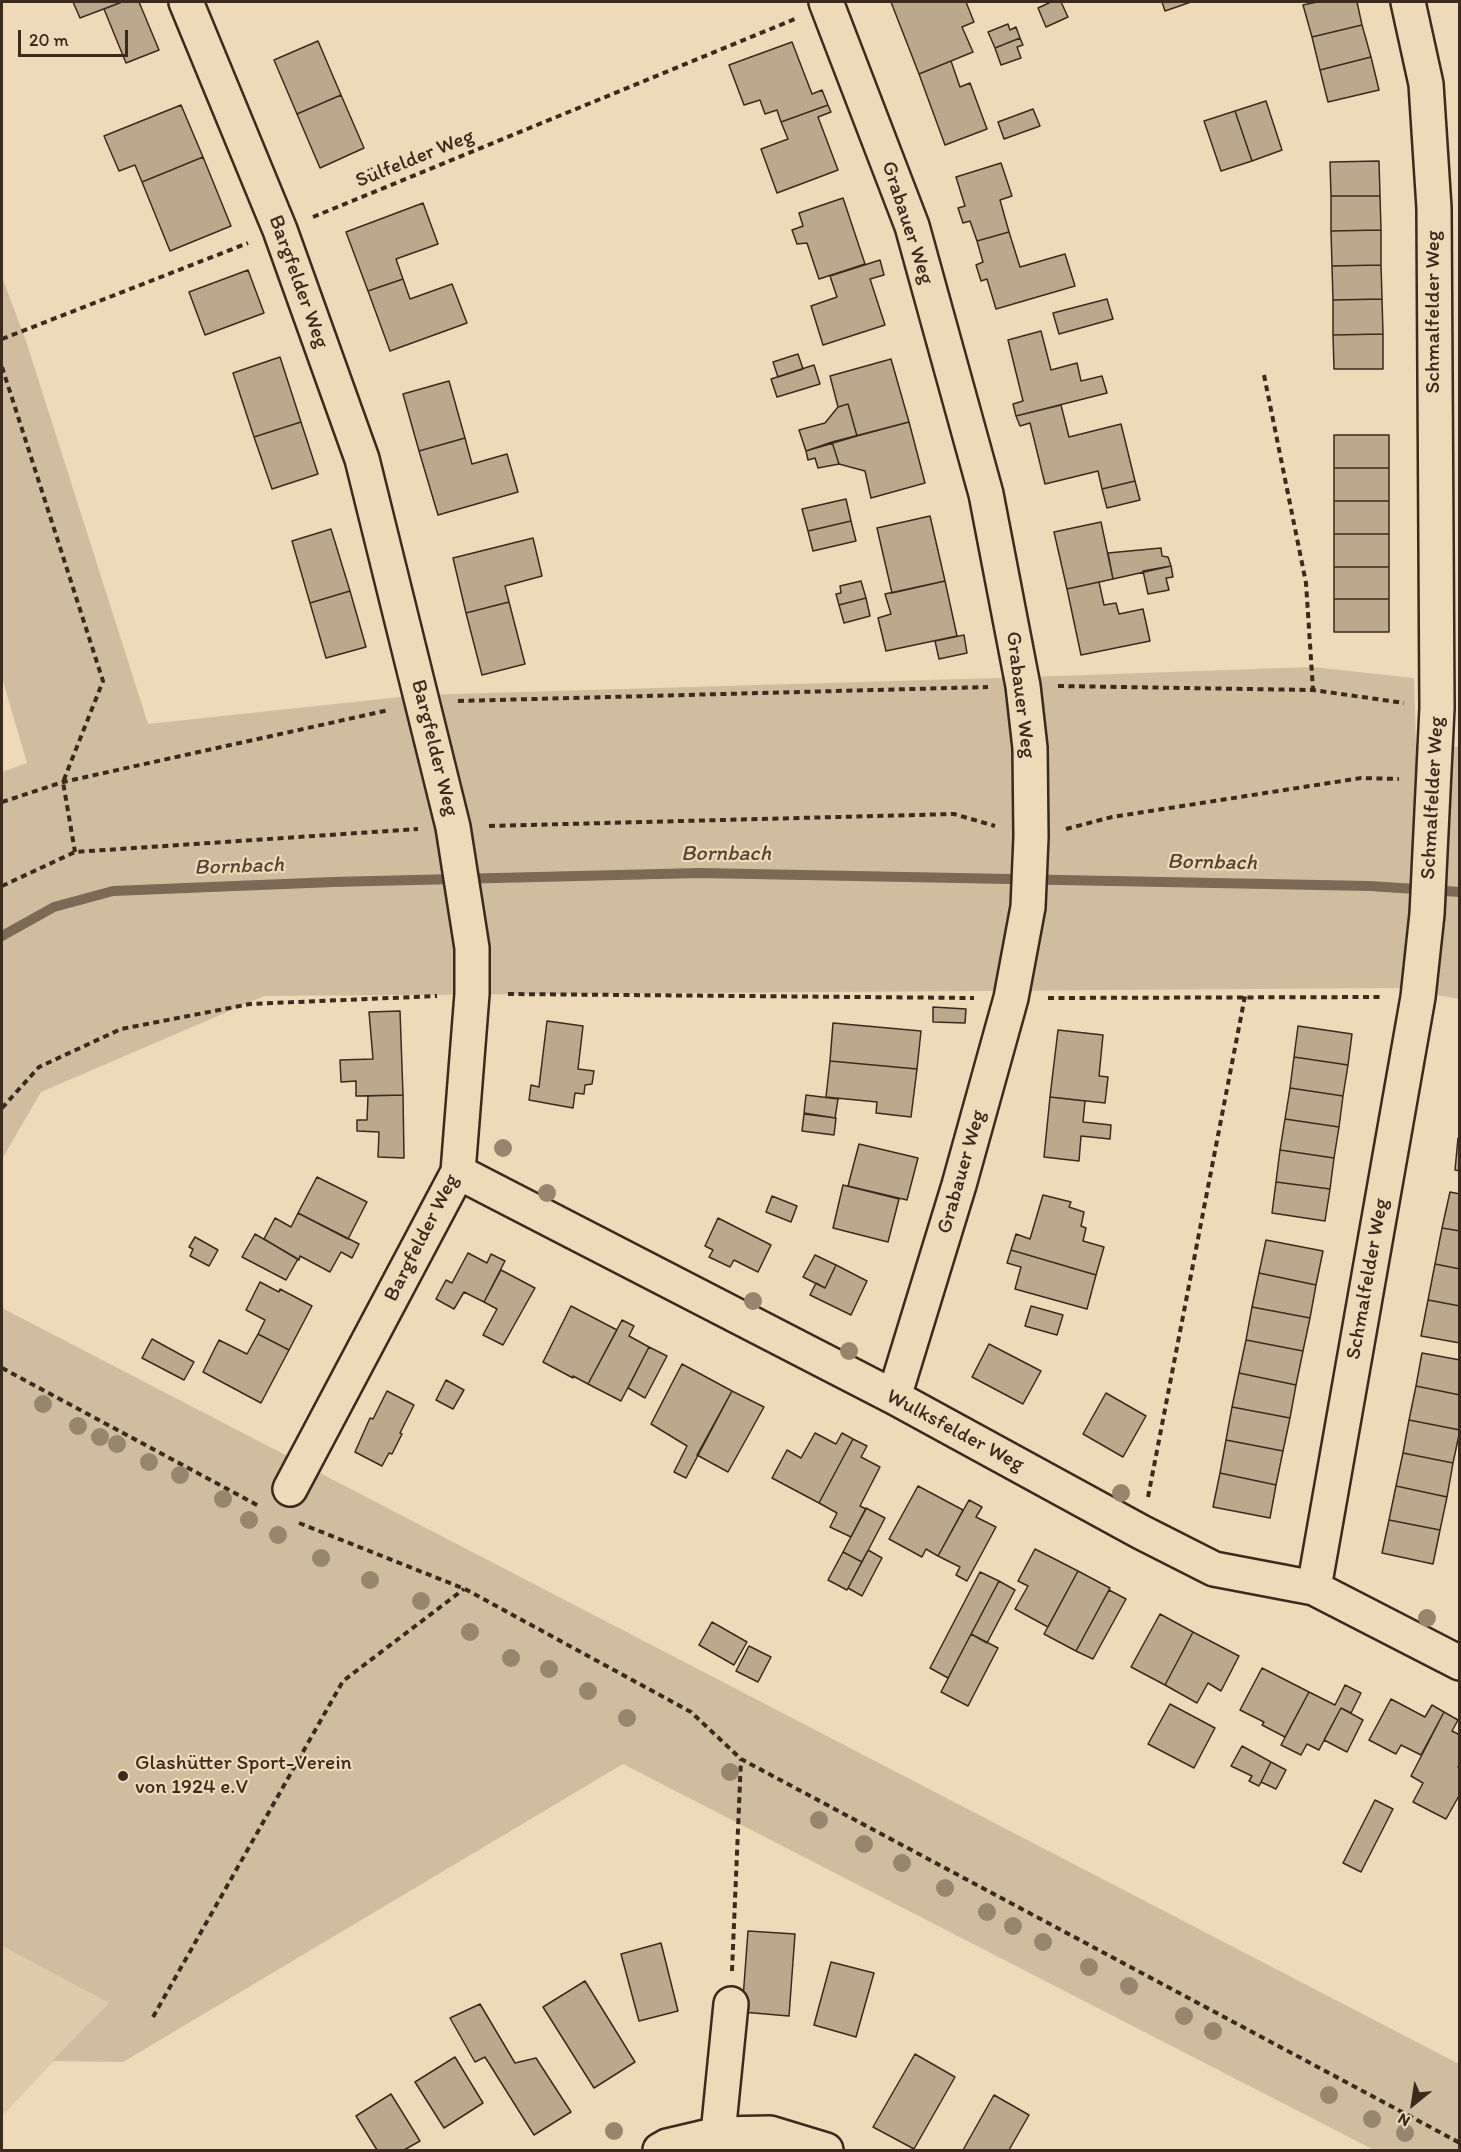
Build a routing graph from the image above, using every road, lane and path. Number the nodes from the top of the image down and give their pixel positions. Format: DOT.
graph roads {
  1 [pos="186,2"];
  2 [pos="1408,2"];
  3 [pos="827,3"];
  4 [pos="280,231"];
  5 [pos="2,339"];
  6 [pos="2,367"];
  7 [pos="1264,375"];
  8 [pos="1023,686"];
  9 [pos="1313,690"];
  10 [pos="423,702"];
  11 [pos="1448,709"];
  12 [pos="1434,781"];
  13 [pos="63,782"];
  14 [pos="2,801"];
  15 [pos="456,842"];
  16 [pos="1030,848"];
  17 [pos="75,852"];
  18 [pos="2,886"];
  19 [pos="472,994"];
  20 [pos="1245,996"];
  21 [pos="1418,997"];
  22 [pos="1011,998"];
  23 [pos="2,1108"];
  24 [pos="458,1172"];
  25 [pos="2,1368"];
  26 [pos="894,1397"];
  27 [pos="289,1504"];
  28 [pos="1141,1532"];
  29 [pos="1314,1588"];
  30 [pos="465,1589"];
  31 [pos="1460,1664"];
  32 [pos="741,1759"];
  33 [pos="731,2004"];
  34 [pos="153,2017"];
  35 [pos="718,2134"];
  36 [pos="1460,2143"];
  37 [pos="660,2151"];
  38 [pos="826,2151"];
  1 -- 4 [label="street, Bargfelder Weg"];
  2 -- 11 [label="street, Schmalfelder Weg"];
  3 -- 4 [label="path, Sülfelder Weg"];
  3 -- 8 [label="street, Grabauer Weg"];
  4 -- 5 [label="path, Sülfelder Weg"];
  4 -- 10 [label="street, Bargfelder Weg"];
  6 -- 13 [label="path"];
  7 -- 9 [label="path"];
  8 -- 9 [label="path"];
  8 -- 10 [label="path"];
  8 -- 16 [label="street, Grabauer Weg"];
  9 -- 11 [label="path"];
  10 -- 13 [label="path"];
  10 -- 15 [label="street, Bargfelder Weg"];
  11 -- 12 [label="street, Schmalfelder Weg"];
  12 -- 16 [label="path"];
  12 -- 21 [label="street, Schmalfelder Weg"];
  13 -- 14 [label="path"];
  13 -- 17 [label="path"];
  15 -- 16 [label="path"];
  15 -- 17 [label="path"];
  15 -- 19 [label="street, Bargfelder Weg"];
  16 -- 22 [label="street, Grabauer Weg"];
  17 -- 18 [label="path"];
  19 -- 22 [label="path"];
  19 -- 23 [label="path"];
  19 -- 24 [label="street, Bargfelder Weg"];
  20 -- 21 [label="path"];
  20 -- 22 [label="path"];
  20 -- 28 [label="path"];
  21 -- 29 [label="street, Schmalfelder Weg"];
  22 -- 26 [label="street, Grabauer Weg"];
  24 -- 26 [label="street, Wulksfelder Weg"];
  24 -- 27 [label="street, Bargfelder Weg"];
  25 -- 27 [label="path"];
  26 -- 28 [label="street, Wulksfelder Weg"];
  27 -- 30 [label="path"];
  28 -- 29 [label="street, Wulksfelder Weg"];
  29 -- 31 [label="street, Wulksfelder Weg"];
  30 -- 32 [label="path"];
  30 -- 34 [label="path"];
  32 -- 33 [label="path"];
  32 -- 36 [label="path"];
  33 -- 35 [label="street"];
  35 -- 37 [label="street"];
  35 -- 38 [label="street"];
}
